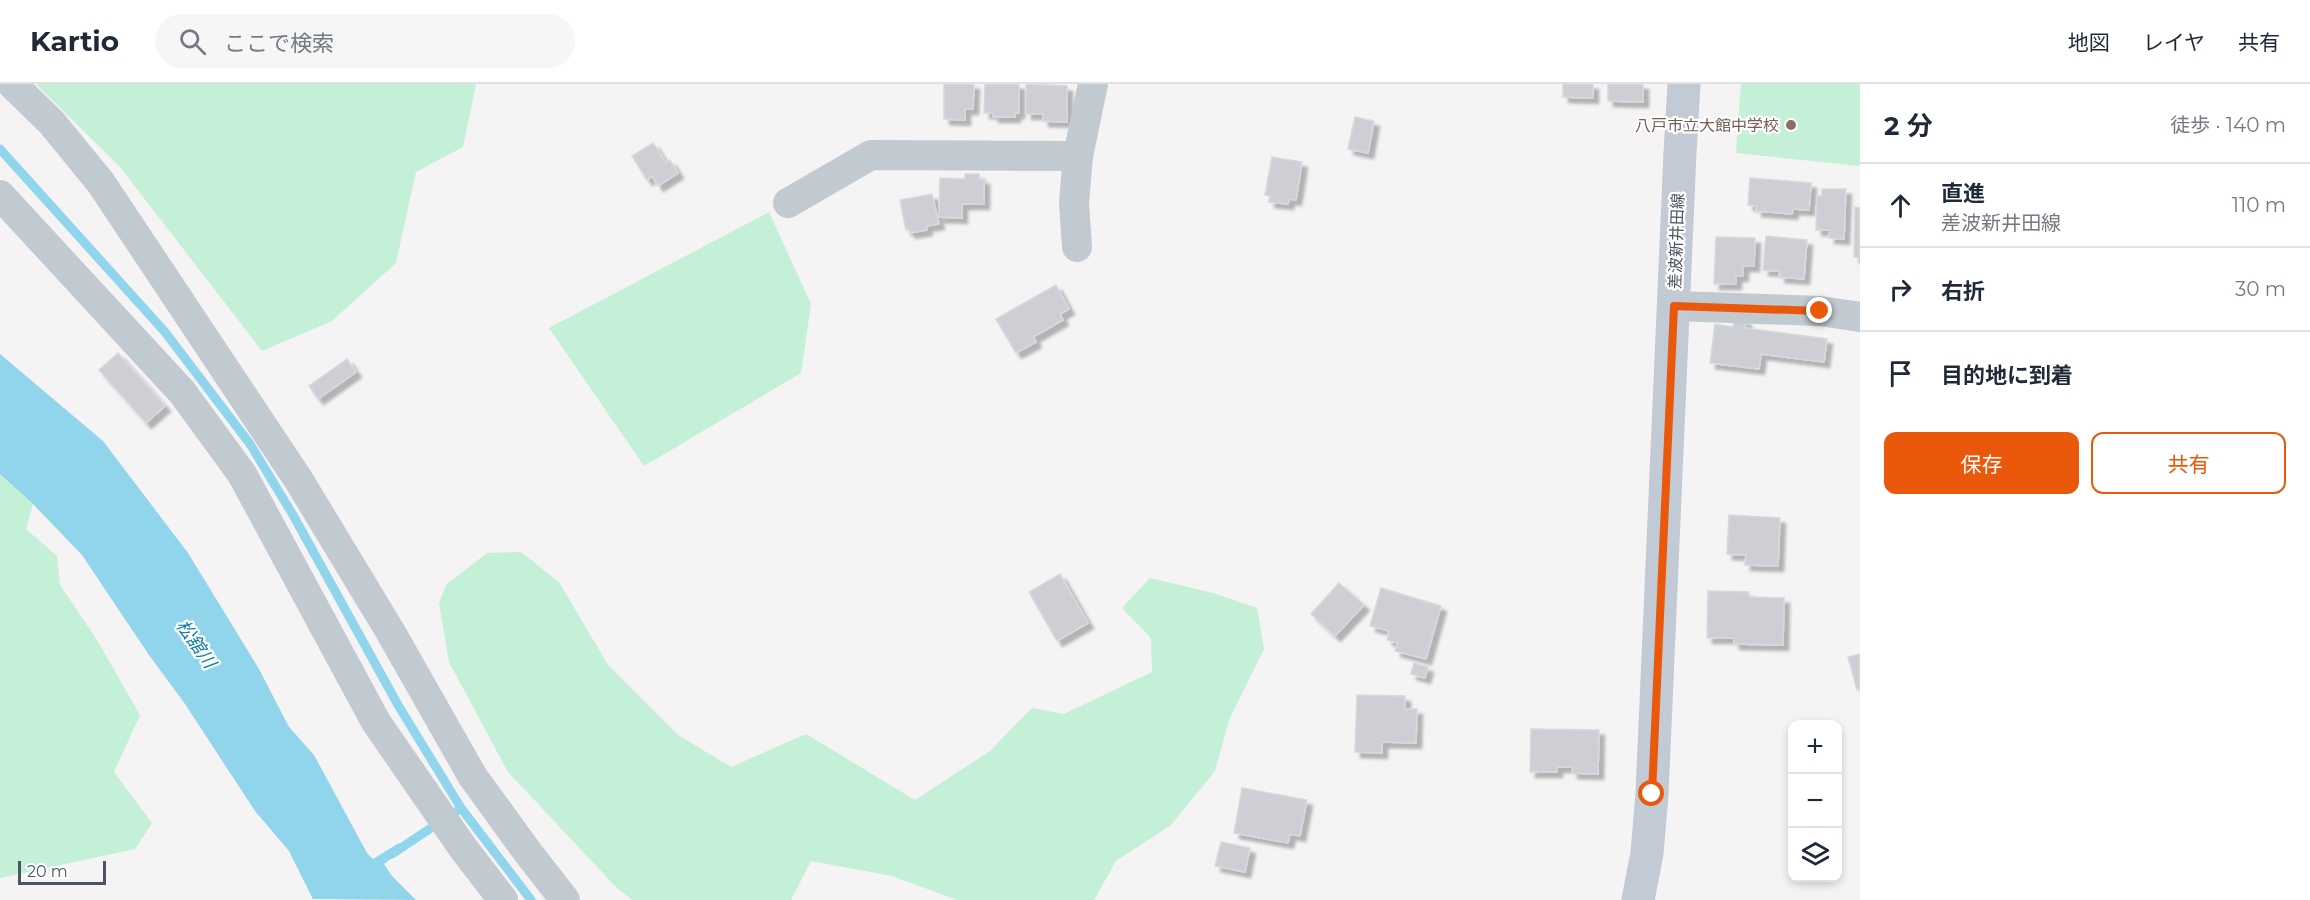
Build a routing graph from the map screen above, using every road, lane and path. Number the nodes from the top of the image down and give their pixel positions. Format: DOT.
graph roads {
  1 [pos="12,84"];
  2 [pos="1093,84"];
  3 [pos="1684,84"];
  4 [pos="1078,156"];
  5 [pos="0,195"];
  6 [pos="788,204"];
  7 [pos="1077,247"];
  8 [pos="1674,306"];
  9 [pos="1860,317"];
  10 [pos="503,900"];
  11 [pos="565,900"];
  12 [pos="1638,900"];
  1 -- 11 [label="street"];
  2 -- 4 [label="street"];
  3 -- 8 [label="main road, 差波新井田線"];
  4 -- 6 [label="street"];
  4 -- 7 [label="street"];
  5 -- 10 [label="street"];
  8 -- 9 [label="street"];
  8 -- 12 [label="main road, 差波新井田線"];
}
